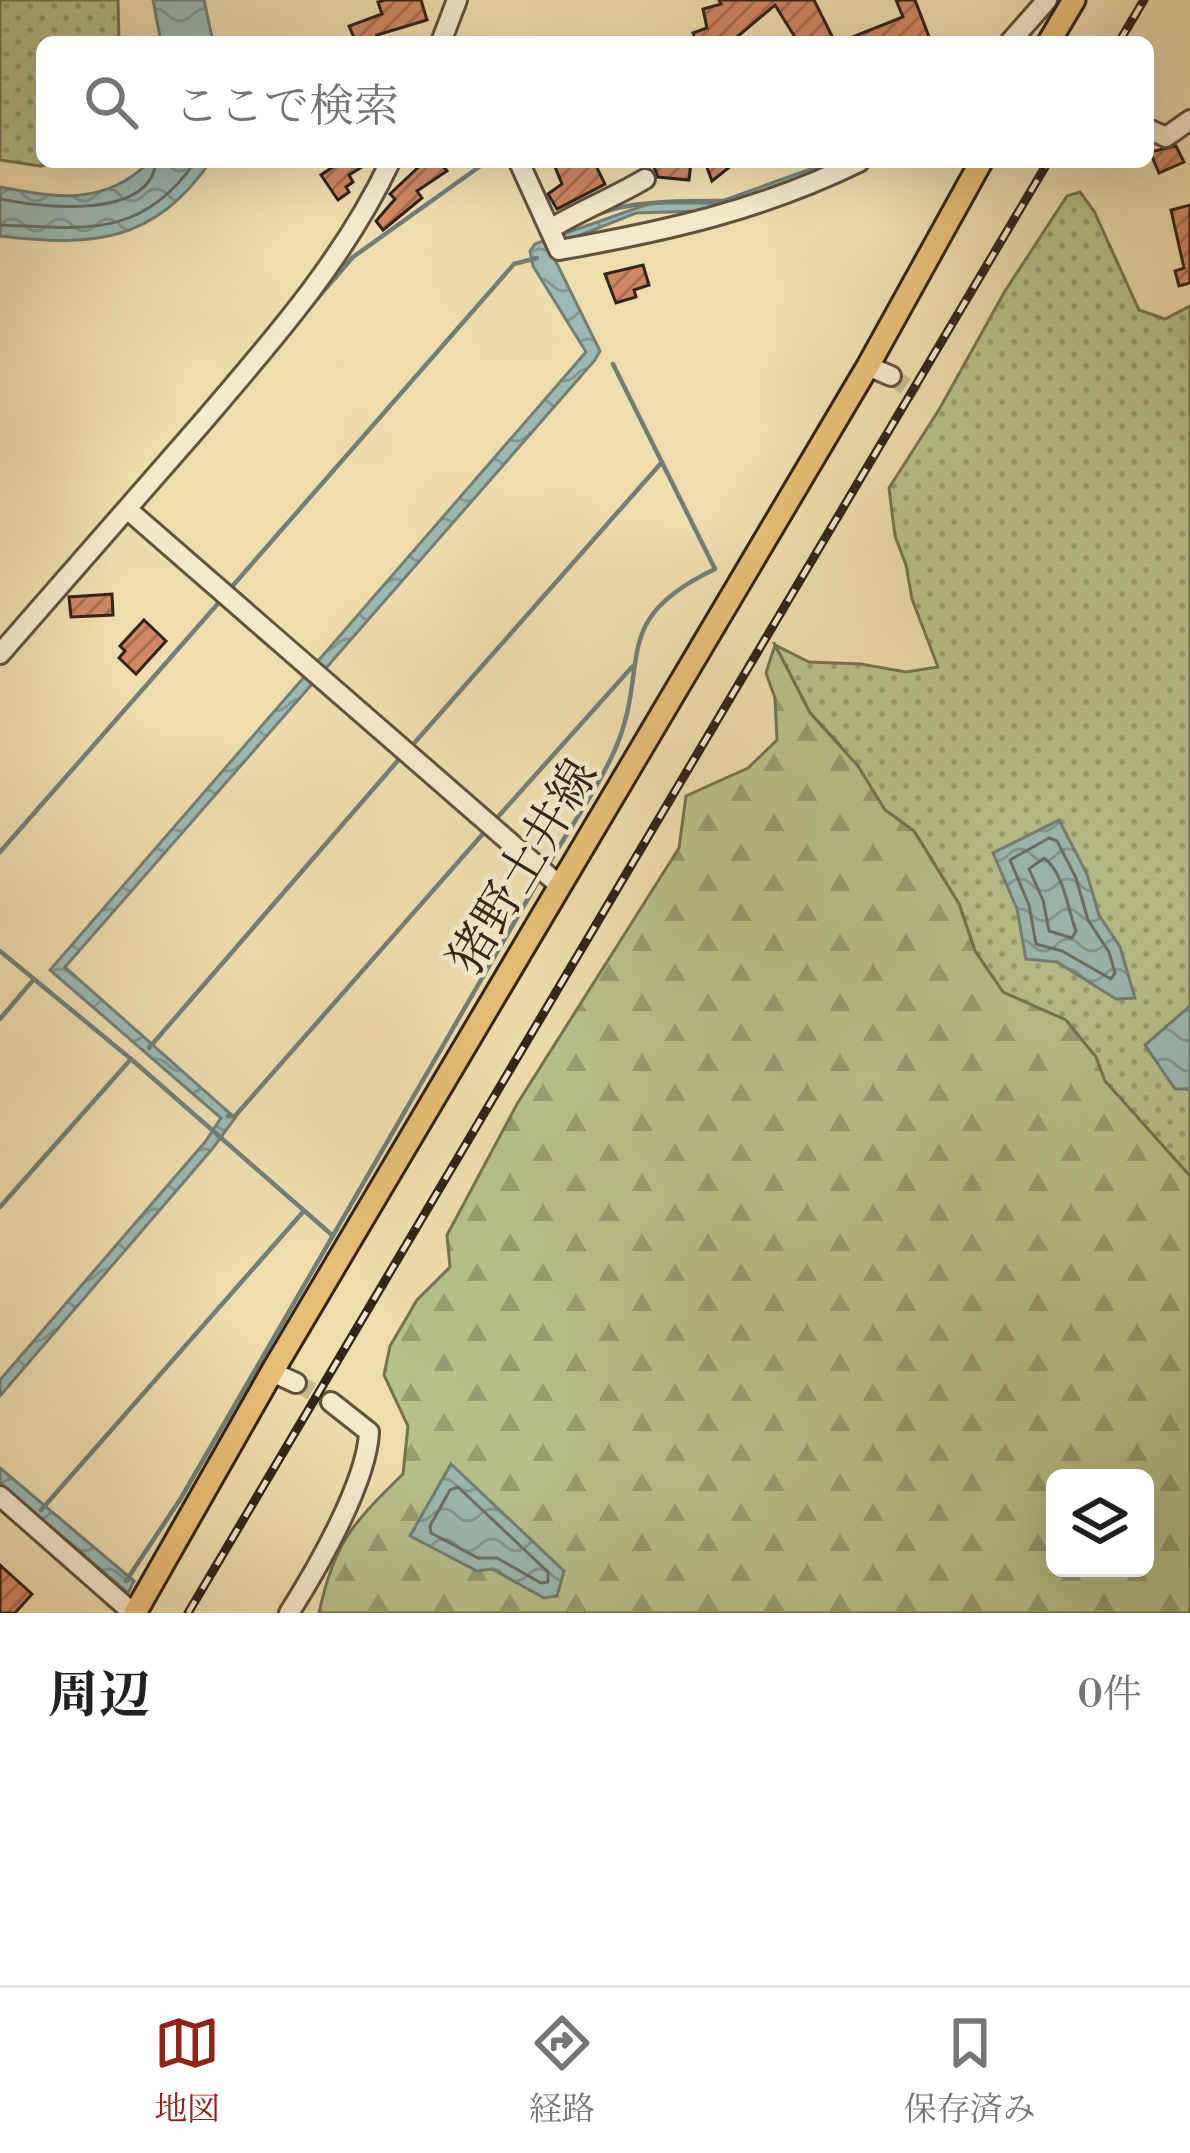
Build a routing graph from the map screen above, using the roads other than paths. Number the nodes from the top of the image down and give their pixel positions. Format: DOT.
graph roads {
  1 [pos="457,0"];
  2 [pos="1047,0"];
  3 [pos="1075,0"];
  4 [pos="443,36"];
  5 [pos="1015,36"];
  6 [pos="1053,36"];
  7 [pos="1190,120"];
  8 [pos="1154,136"];
  9 [pos="387,168"];
  10 [pos="522,168"];
  11 [pos="845,168"];
  12 [pos="978,168"];
  13 [pos="644,179"];
  14 [pos="554,238"];
  15 [pos="868,367"];
  16 [pos="891,376"];
  17 [pos="127,509"];
  18 [pos="0,654"];
  19 [pos="559,885"];
  20 [pos="272,1372"];
  21 [pos="296,1383"];
  22 [pos="331,1402"];
  23 [pos="0,1496"];
  24 [pos="307,1585"];
  25 [pos="134,1613"];
  26 [pos="290,1613"];
  27 [pos="303,1613"];
  1 -- 4 [label="street"];
  2 -- 5 [label="street"];
  3 -- 6 [label="main road"];
  7 -- 8 [label="street"];
  9 -- 17 [label="street"];
  10 -- 14 [label="street"];
  11 -- 14 [label="street"];
  12 -- 15 [label="main road, 猪野土井線"];
  13 -- 14 [label="street"];
  15 -- 16 [label="street"];
  15 -- 19 [label="main road, 猪野土井線"];
  17 -- 18 [label="street"];
  17 -- 19 [label="street"];
  19 -- 20 [label="main road, 猪野土井線"];
  20 -- 21 [label="street"];
  20 -- 25 [label="main road, 猪野土井線"];
  22 -- 24 [label="street"];
  23 -- 25 [label="street"];
  24 -- 26 [label="street"];
  24 -- 27 [label="street"];
}
